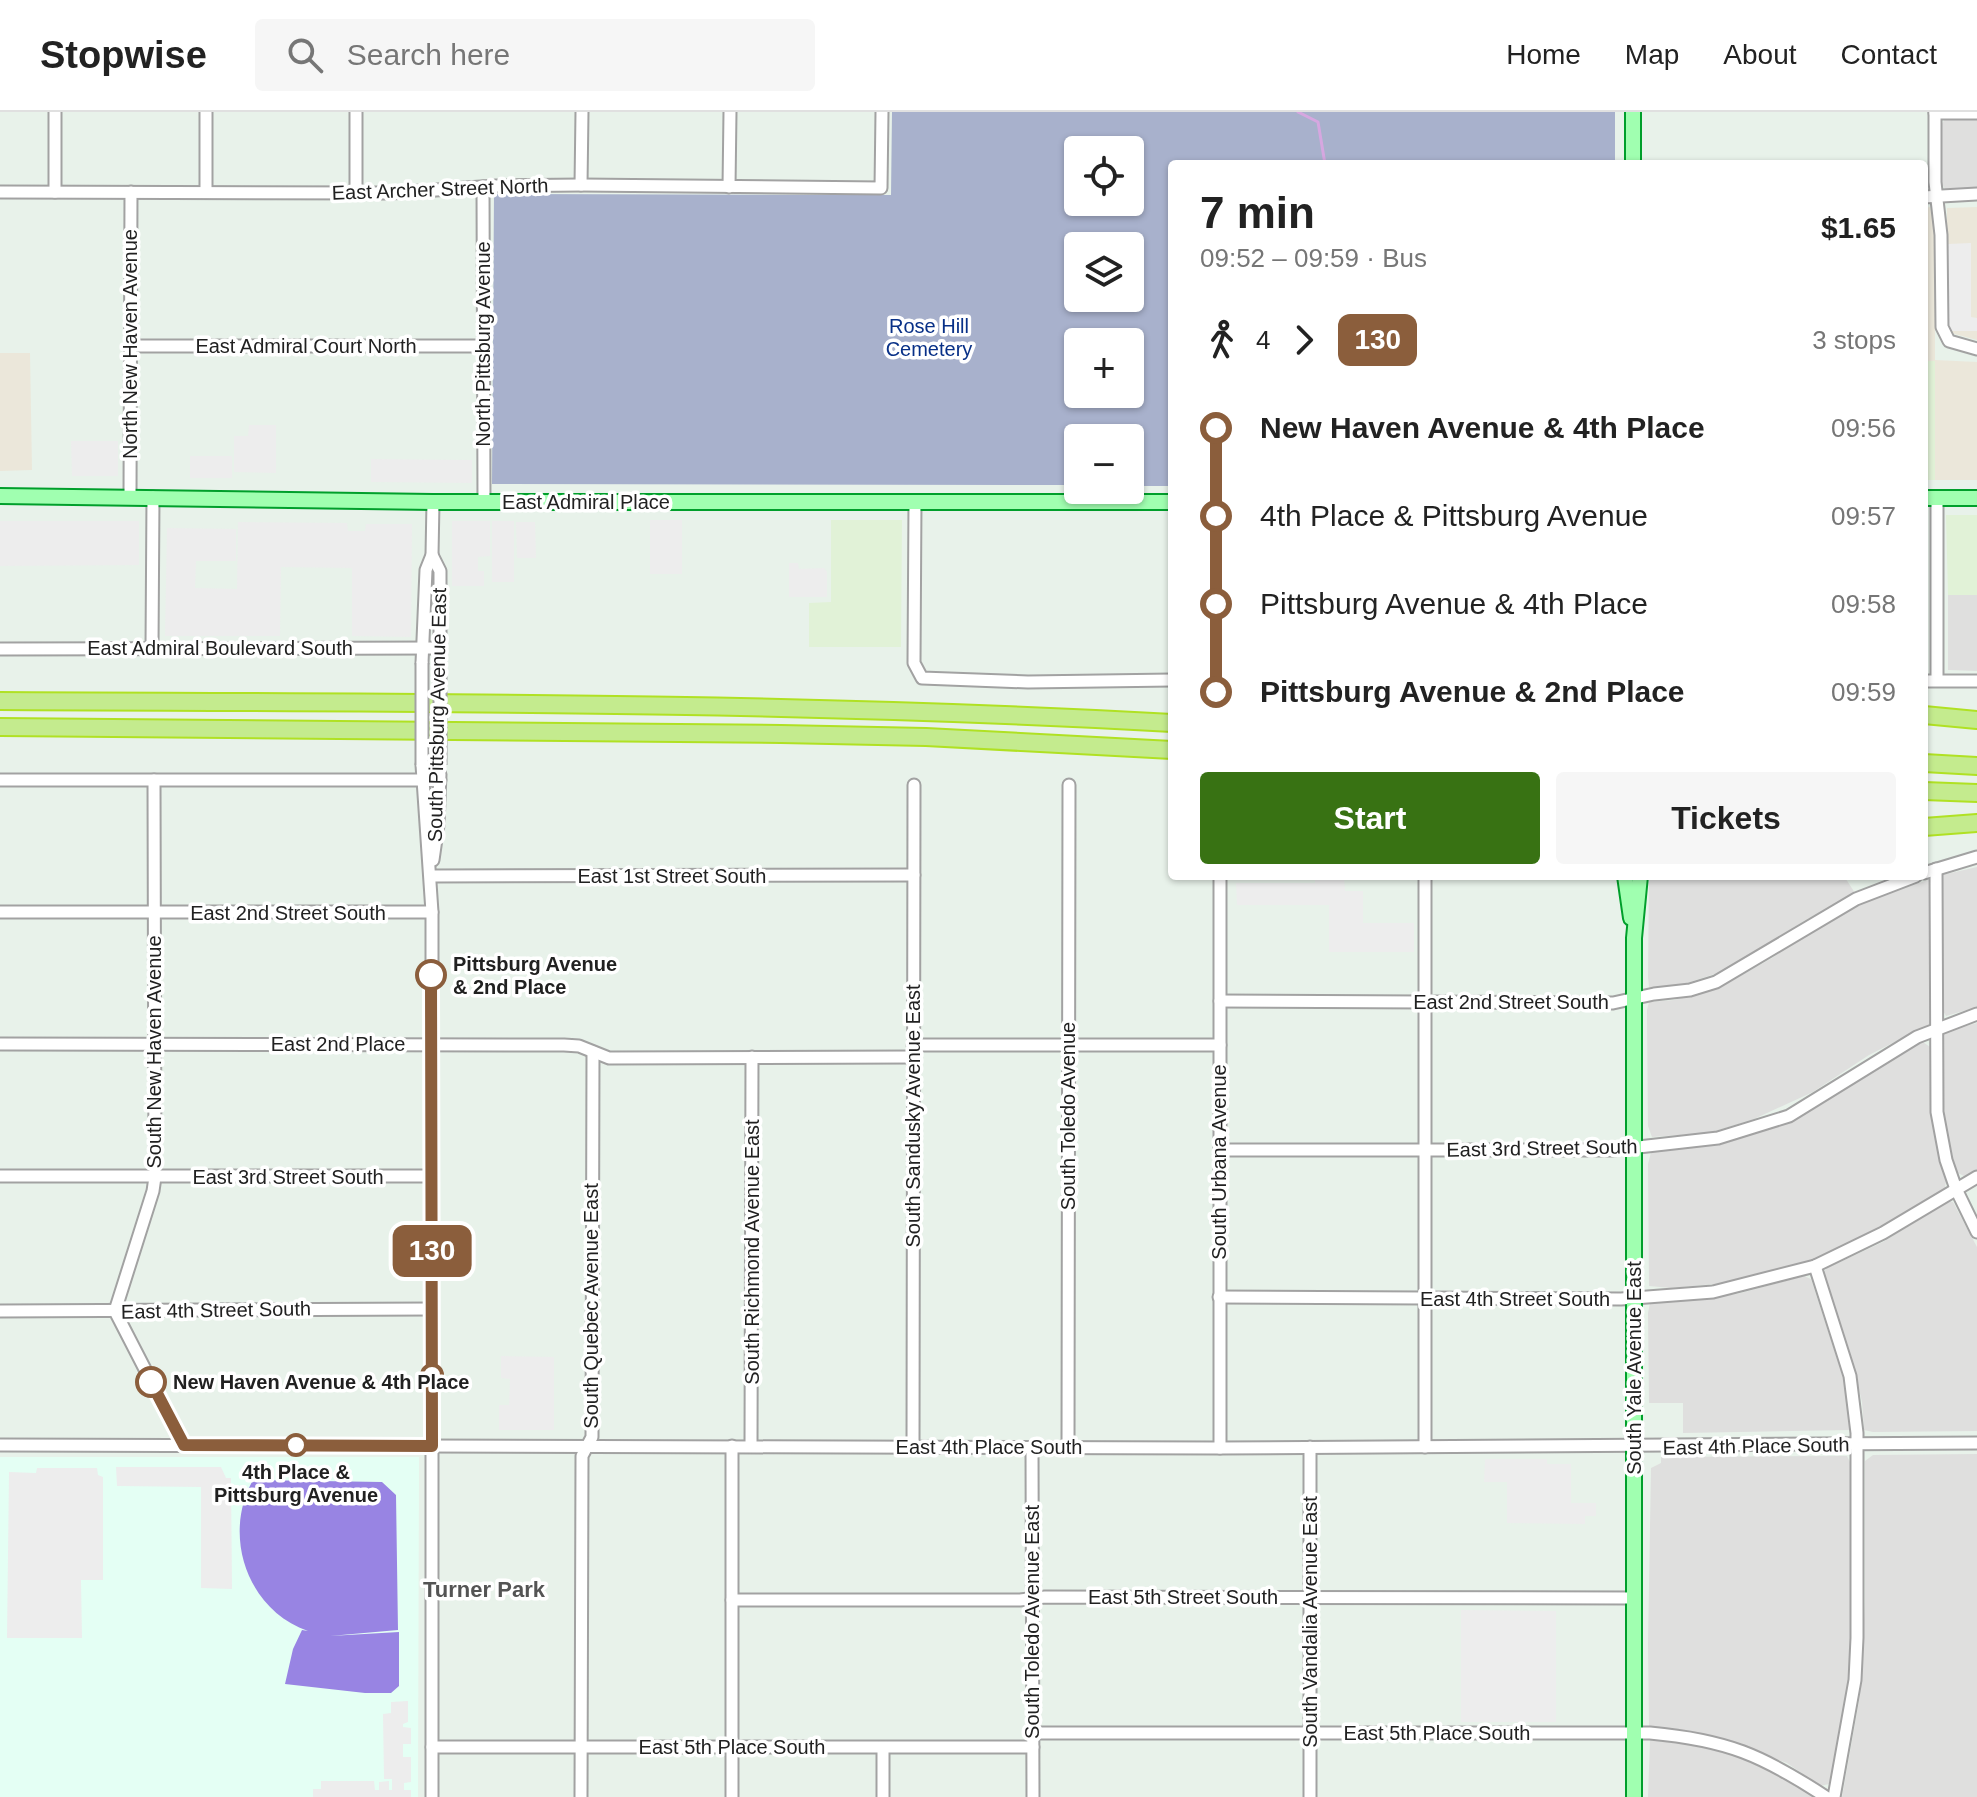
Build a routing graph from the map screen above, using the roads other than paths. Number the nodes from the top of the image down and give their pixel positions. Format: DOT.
graph roads {
  1 [pos="55,112"];
  2 [pos="206,112"];
  3 [pos="356,112"];
  4 [pos="582,112"];
  5 [pos="730,112"];
  6 [pos="882,112"];
  7 [pos="1633,112"];
  8 [pos="1935,112"];
  9 [pos="1977,113"];
  10 [pos="1633,160"];
  11 [pos="581,185"];
  12 [pos="483,187"];
  13 [pos="729,187"];
  14 [pos="0,192"];
  15 [pos="55,192"];
  16 [pos="131,192"];
  17 [pos="206,192"];
  18 [pos="356,192"];
  19 [pos="1977,194"];
  20 [pos="1937,196"];
  21 [pos="1928,197"];
  22 [pos="130,346"];
  23 [pos="483,346"];
  24 [pos="1977,349"];
  25 [pos="0,496"];
  26 [pos="130,496"];
  27 [pos="153,497"];
  28 [pos="1930,498"];
  29 [pos="1977,498"];
  30 [pos="433,502"];
  31 [pos="484,502"];
  32 [pos="915,502"];
  33 [pos="1168,502"];
  34 [pos="432,555"];
  35 [pos="152,648"];
  36 [pos="421,648"];
  37 [pos="440,648"];
  38 [pos="0,649"];
  39 [pos="1168,680"];
  40 [pos="1930,681"];
  41 [pos="1977,681"];
  42 [pos="0,701"];
  43 [pos="1928,715"];
  44 [pos="1168,717"];
  45 [pos="1977,720"];
  46 [pos="1139,721"];
  47 [pos="1168,723"];
  48 [pos="0,727"];
  49 [pos="1119,747"];
  50 [pos="1168,750"];
  51 [pos="1168,760"];
  52 [pos="1928,763"];
  53 [pos="1977,766"];
  54 [pos="0,780"];
  55 [pos="154,780"];
  56 [pos="422,780"];
  57 [pos="440,780"];
  58 [pos="914,785"];
  59 [pos="1069,785"];
  60 [pos="1928,791"];
  61 [pos="1977,793"];
  62 [pos="1977,823"];
  63 [pos="1928,827"];
  64 [pos="1977,857"];
  65 [pos="1936,869"];
  66 [pos="1928,872"];
  67 [pos="914,875"];
  68 [pos="431,876"];
  69 [pos="1220,880"];
  70 [pos="1425,880"];
  71 [pos="1626,880"];
  72 [pos="1640,880"];
  73 [pos="1906,880"];
  74 [pos="0,912"];
  75 [pos="432,912"];
  76 [pos="153,913"];
  77 [pos="1634,938"];
  78 [pos="1634,998"];
  79 [pos="1220,1001"];
  80 [pos="1426,1003"];
  81 [pos="1977,1014"];
  82 [pos="1937,1027"];
  83 [pos="0,1044"];
  84 [pos="153,1044"];
  85 [pos="1068,1045"];
  86 [pos="1220,1045"];
  87 [pos="431,1046"];
  88 [pos="913,1051"];
  89 [pos="593,1052"];
  90 [pos="752,1057"];
  91 [pos="1634,1147"];
  92 [pos="1220,1150"];
  93 [pos="1426,1150"];
  94 [pos="0,1176"];
  95 [pos="432,1176"];
  96 [pos="155,1177"];
  97 [pos="1977,1177"];
  98 [pos="1956,1189"];
  99 [pos="1977,1232"];
  100 [pos="1815,1266"];
  101 [pos="1219,1297"];
  102 [pos="1634,1297"];
  103 [pos="1425,1299"];
  104 [pos="432,1309"];
  105 [pos="0,1311"];
  106 [pos="115,1311"];
  107 [pos="1977,1443"];
  108 [pos="1858,1444"];
  109 [pos="0,1445"];
  110 [pos="184,1445"];
  111 [pos="432,1446"];
  112 [pos="587,1446"];
  113 [pos="732,1446"];
  114 [pos="751,1446"];
  115 [pos="913,1446"];
  116 [pos="1032,1447"];
  117 [pos="1068,1447"];
  118 [pos="1310,1447"];
  119 [pos="1425,1447"];
  120 [pos="1634,1447"];
  121 [pos="1220,1448"];
  122 [pos="1310,1598"];
  123 [pos="1634,1598"];
  124 [pos="1032,1599"];
  125 [pos="732,1600"];
  126 [pos="1033,1733"];
  127 [pos="1310,1733"];
  128 [pos="1634,1733"];
  129 [pos="432,1747"];
  130 [pos="581,1747"];
  131 [pos="732,1747"];
  132 [pos="1033,1747"];
  133 [pos="883,1748"];
  134 [pos="432,1797"];
  135 [pos="581,1797"];
  136 [pos="732,1797"];
  137 [pos="883,1797"];
  138 [pos="1033,1797"];
  139 [pos="1310,1797"];
  140 [pos="1634,1797"];
  141 [pos="1826,1797"];
  142 [pos="1834,1797"];
  1 -- 15 [label="street"];
  2 -- 17 [label="street"];
  3 -- 18 [label="street"];
  4 -- 11 [label="street"];
  5 -- 13 [label="street"];
  6 -- 13 [label="street, East Archer Street North"];
  7 -- 10 [label="main road"];
  8 -- 9 [label="street"];
  8 -- 20 [label="street"];
  11 -- 12 [label="street, East Archer Street North"];
  11 -- 13 [label="street, East Archer Street North"];
  12 -- 18 [label="street, East Archer Street North"];
  12 -- 23 [label="street, North Pittsburg Avenue"];
  14 -- 15 [label="street, East Archer Street North"];
  15 -- 16 [label="street, East Archer Street North"];
  16 -- 17 [label="street, East Archer Street North"];
  16 -- 22 [label="street, North New Haven Avenue"];
  17 -- 18 [label="street, East Archer Street North"];
  19 -- 20 [label="street"];
  20 -- 21 [label="street"];
  20 -- 24 [label="street"];
  22 -- 23 [label="street, East Admiral Court North"];
  22 -- 26 [label="street, North New Haven Avenue"];
  23 -- 31 [label="street, North Pittsburg Avenue"];
  25 -- 26 [label="main road, East Admiral Place"];
  26 -- 27 [label="main road, East Admiral Place"];
  27 -- 30 [label="main road, East Admiral Place"];
  27 -- 35 [label="street"];
  28 -- 29 [label="main road"];
  28 -- 40 [label="street"];
  30 -- 31 [label="main road, East Admiral Place"];
  30 -- 34 [label="street, South Pittsburg Avenue East"];
  31 -- 32 [label="main road, East Admiral Place"];
  32 -- 33 [label="main road, East Admiral Place"];
  32 -- 39 [label="street"];
  34 -- 36 [label="street, South Pittsburg Avenue East"];
  34 -- 37 [label="street, South Pittsburg Avenue East"];
  35 -- 36 [label="street, East Admiral Boulevard South"];
  35 -- 38 [label="street, East Admiral Boulevard South"];
  36 -- 37 [label="street, East Admiral Boulevard South"];
  36 -- 56 [label="street, South Pittsburg Avenue East, bridge"];
  37 -- 57 [label="street, South Pittsburg Avenue East, bridge"];
  40 -- 41 [label="street"];
  42 -- 46 [label="highway"];
  43 -- 45 [label="highway"];
  44 -- 46 [label="highway"];
  46 -- 47 [label="highway"];
  48 -- 49 [label="highway"];
  49 -- 50 [label="highway"];
  49 -- 51 [label="highway"];
  52 -- 53 [label="highway"];
  54 -- 55 [label="street"];
  55 -- 56 [label="street"];
  55 -- 76 [label="street, South New Haven Avenue"];
  56 -- 57 [label="street"];
  56 -- 68 [label="street, South Pittsburg Avenue East"];
  57 -- 68 [label="street, South Pittsburg Avenue East"];
  58 -- 67 [label="street, South Sandusky Avenue East"];
  59 -- 85 [label="street, South Toledo Avenue"];
  60 -- 61 [label="highway"];
  62 -- 63 [label="highway"];
  64 -- 65 [label="street"];
  65 -- 66 [label="street"];
  65 -- 82 [label="street"];
  67 -- 68 [label="street, East 1st Street South"];
  67 -- 88 [label="street, South Sandusky Avenue East"];
  68 -- 75 [label="street, South Pittsburg Avenue East"];
  69 -- 79 [label="street, South Urbana Avenue"];
  70 -- 80 [label="street"];
  71 -- 77 [label="main road, South Yale Avenue East"];
  72 -- 77 [label="main road, South Yale Avenue East"];
  73 -- 78 [label="street, East 2nd Street South"];
  74 -- 76 [label="street, East 2nd Street South"];
  75 -- 76 [label="street, East 2nd Street South"];
  75 -- 87 [label="street, South Pittsburg Avenue East"];
  76 -- 84 [label="street, South New Haven Avenue"];
  77 -- 78 [label="main road, South Yale Avenue East"];
  78 -- 80 [label="street, East 2nd Street South"];
  78 -- 91 [label="main road, South Yale Avenue East"];
  79 -- 80 [label="street, East 2nd Street South"];
  79 -- 86 [label="street, South Urbana Avenue"];
  80 -- 93 [label="street"];
  81 -- 82 [label="street, East 3rd Street South"];
  82 -- 91 [label="street, East 3rd Street South"];
  82 -- 98 [label="street"];
  83 -- 84 [label="street, East 2nd Place"];
  84 -- 87 [label="street, East 2nd Place"];
  84 -- 96 [label="street, South New Haven Avenue"];
  85 -- 86 [label="street, East 2nd Place"];
  85 -- 88 [label="street, East 2nd Place"];
  85 -- 117 [label="street, South Toledo Avenue"];
  86 -- 92 [label="street, South Urbana Avenue"];
  87 -- 89 [label="street, East 2nd Place"];
  87 -- 95 [label="street, South Pittsburg Avenue East"];
  88 -- 90 [label="street, East 2nd Place"];
  88 -- 115 [label="street, South Sandusky Avenue East"];
  89 -- 90 [label="street, East 2nd Place"];
  89 -- 112 [label="street, South Quebec Avenue East"];
  90 -- 114 [label="street, South Richmond Avenue East"];
  91 -- 93 [label="street, East 3rd Street South"];
  91 -- 102 [label="main road, South Yale Avenue East"];
  92 -- 93 [label="street, East 3rd Street South"];
  92 -- 101 [label="street, South Urbana Avenue"];
  93 -- 103 [label="street"];
  94 -- 96 [label="street, East 3rd Street South"];
  95 -- 96 [label="street, East 3rd Street South"];
  95 -- 104 [label="street, South Pittsburg Avenue East"];
  96 -- 106 [label="street, South New Haven Avenue"];
  97 -- 98 [label="street, East 4th Street South"];
  98 -- 99 [label="street"];
  98 -- 100 [label="street, East 4th Street South"];
  100 -- 102 [label="street, East 4th Street South"];
  100 -- 108 [label="street"];
  101 -- 103 [label="street, East 4th Street South"];
  101 -- 121 [label="street, South Urbana Avenue"];
  102 -- 103 [label="street, East 4th Street South"];
  102 -- 120 [label="main road, South Yale Avenue East"];
  103 -- 119 [label="street"];
  104 -- 106 [label="street, East 4th Street South"];
  104 -- 111 [label="street, South Pittsburg Avenue East"];
  105 -- 106 [label="street, East 4th Street South"];
  106 -- 110 [label="street"];
  107 -- 108 [label="street, East 4th Place South"];
  108 -- 120 [label="street, East 4th Place South"];
  108 -- 142 [label="street"];
  109 -- 110 [label="street, East 4th Place South"];
  110 -- 111 [label="street, East 4th Place South"];
  111 -- 112 [label="street, East 4th Place South"];
  111 -- 129 [label="street, South Pittsburg Avenue East"];
  112 -- 113 [label="street, East 4th Place South"];
  112 -- 130 [label="street, South Quebec Avenue East"];
  113 -- 114 [label="street, East 4th Place South"];
  113 -- 125 [label="street"];
  114 -- 115 [label="street, East 4th Place South"];
  115 -- 116 [label="street, East 4th Place South"];
  116 -- 117 [label="street, East 4th Place South"];
  116 -- 124 [label="street, South Toledo Avenue East"];
  117 -- 121 [label="street, East 4th Place South"];
  118 -- 119 [label="street, East 4th Place South"];
  118 -- 121 [label="street, East 4th Place South"];
  118 -- 122 [label="street, South Vandalia Avenue East"];
  119 -- 120 [label="street, East 4th Place South"];
  120 -- 123 [label="main road, South Yale Avenue East"];
  122 -- 123 [label="street, East 5th Street South"];
  122 -- 124 [label="street, East 5th Street South"];
  122 -- 127 [label="street, South Vandalia Avenue East"];
  123 -- 128 [label="main road, South Yale Avenue East"];
  124 -- 125 [label="street, East 5th Street South"];
  124 -- 126 [label="street, South Toledo Avenue East"];
  125 -- 131 [label="street"];
  126 -- 127 [label="street, East 5th Place South"];
  126 -- 132 [label="street, South Toledo Avenue East"];
  127 -- 128 [label="street, East 5th Place South"];
  127 -- 139 [label="street, South Vandalia Avenue East"];
  128 -- 140 [label="main road, South Yale Avenue East"];
  128 -- 141 [label="street, East 5th Place South"];
  129 -- 130 [label="street, East 5th Place South"];
  129 -- 134 [label="street, South Pittsburg Avenue East"];
  130 -- 131 [label="street, East 5th Place South"];
  130 -- 135 [label="street, South Quebec Avenue East"];
  131 -- 133 [label="street, East 5th Place South"];
  131 -- 136 [label="street"];
  132 -- 133 [label="street, East 5th Place South"];
  132 -- 138 [label="street, South Toledo Avenue East"];
  133 -- 137 [label="street"];
}
